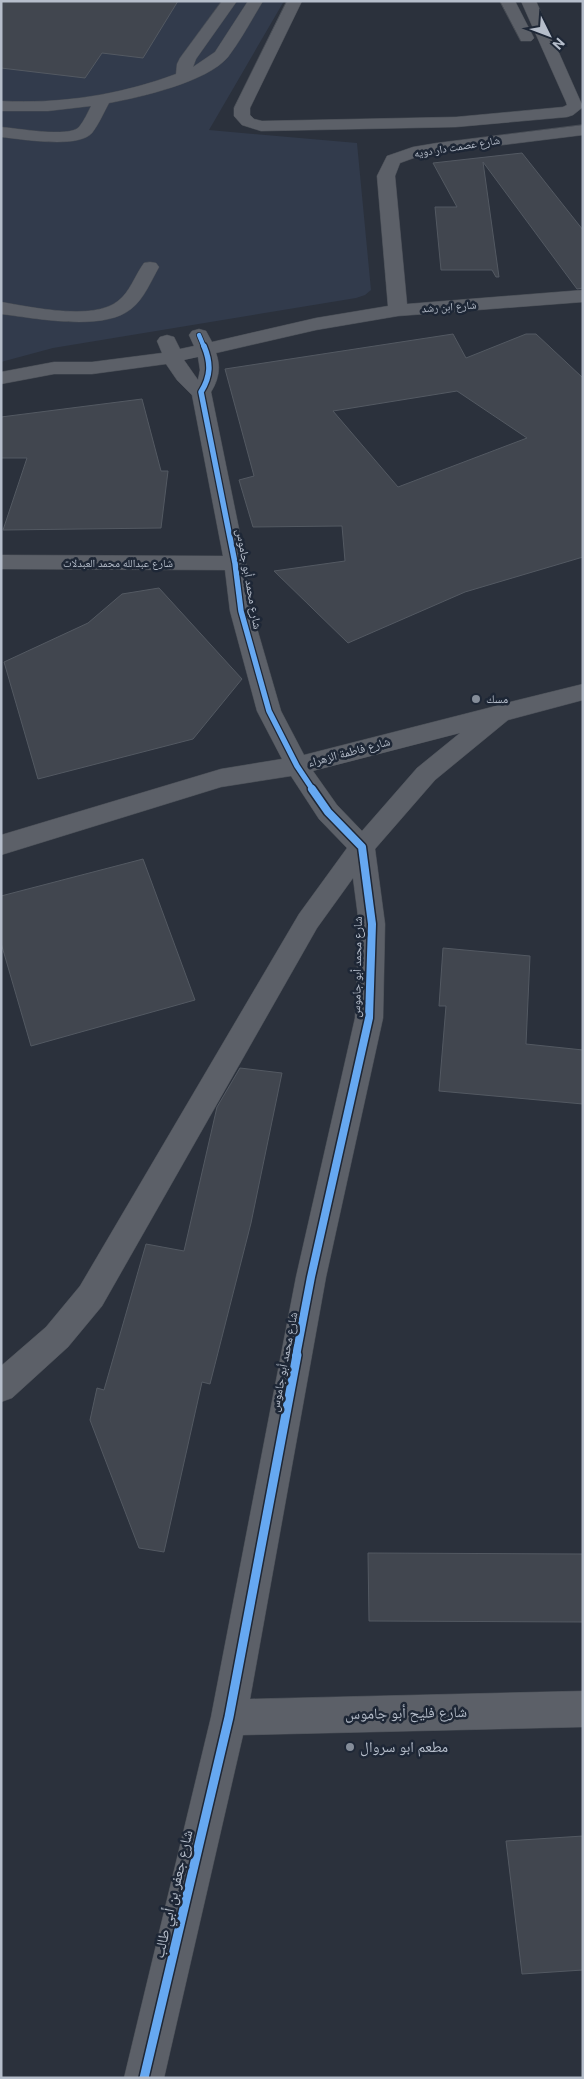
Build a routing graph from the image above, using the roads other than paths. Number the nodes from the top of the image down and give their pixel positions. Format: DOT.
graph roads {
  1 [pos="230,1"];
  2 [pos="256,1"];
  3 [pos="296,1"];
  4 [pos="507,1"];
  5 [pos="528,1"];
  6 [pos="531,49"];
  7 [pos="184,76"];
  8 [pos="583,76"];
  9 [pos="563,78"];
  10 [pos="104,98"];
  11 [pos="553,99"];
  12 [pos="1,106"];
  13 [pos="498,119"];
  14 [pos="583,130"];
  15 [pos="1,132"];
  16 [pos="150,267"];
  17 [pos="583,296"];
  18 [pos="1,308"];
  19 [pos="398,310"];
  20 [pos="202,343"];
  21 [pos="170,349"];
  22 [pos="1,378"];
  23 [pos="201,392"];
  24 [pos="1,562"];
  25 [pos="235,563"];
  26 [pos="583,692"];
  27 [pos="503,711"];
  28 [pos="297,766"];
  29 [pos="1,845"];
  30 [pos="362,847"];
  31 [pos="1,1387"];
  32 [pos="583,1709"];
  33 [pos="229,1717"];
  34 [pos="144,2078"];
  1 -- 7 [label="street"];
  2 -- 7 [label="street"];
  3 -- 13 [label="street"];
  4 -- 6 [label="street"];
  5 -- 9 [label="street"];
  7 -- 10 [label="street"];
  8 -- 9 [label="street"];
  9 -- 13 [label="street"];
  10 -- 12 [label="street"];
  10 -- 15 [label="street"];
  11 -- 13 [label="street"];
  14 -- 19 [label="street, شارع عصمت دار دويه"];
  16 -- 18 [label="street"];
  17 -- 19 [label="street, شارع ابن رشد"];
  19 -- 20 [label="street, شارع ابن رشد"];
  20 -- 21 [label="street, شارع ابن رشد"];
  20 -- 23 [label="street"];
  21 -- 22 [label="street, شارع ابن رشد"];
  21 -- 23 [label="street"];
  23 -- 25 [label="street, شارع محمد أبو جاموس"];
  24 -- 25 [label="street, شارع عبدالله محمد العبدلات"];
  25 -- 28 [label="street, شارع محمد أبو جاموس"];
  26 -- 27 [label="street, شارع فاطمة الزهراء"];
  27 -- 28 [label="street, شارع فاطمة الزهراء"];
  27 -- 30 [label="street"];
  28 -- 29 [label="street, شارع فاطمة الزهراء"];
  28 -- 30 [label="street, شارع محمد أبو جاموس"];
  30 -- 31 [label="street"];
  30 -- 33 [label="street, شارع محمد أبو جاموس"];
  32 -- 33 [label="street, شارع فليح أبو جاموس"];
  33 -- 34 [label="street, شارع جعفر بن أبي طالب"];
}
